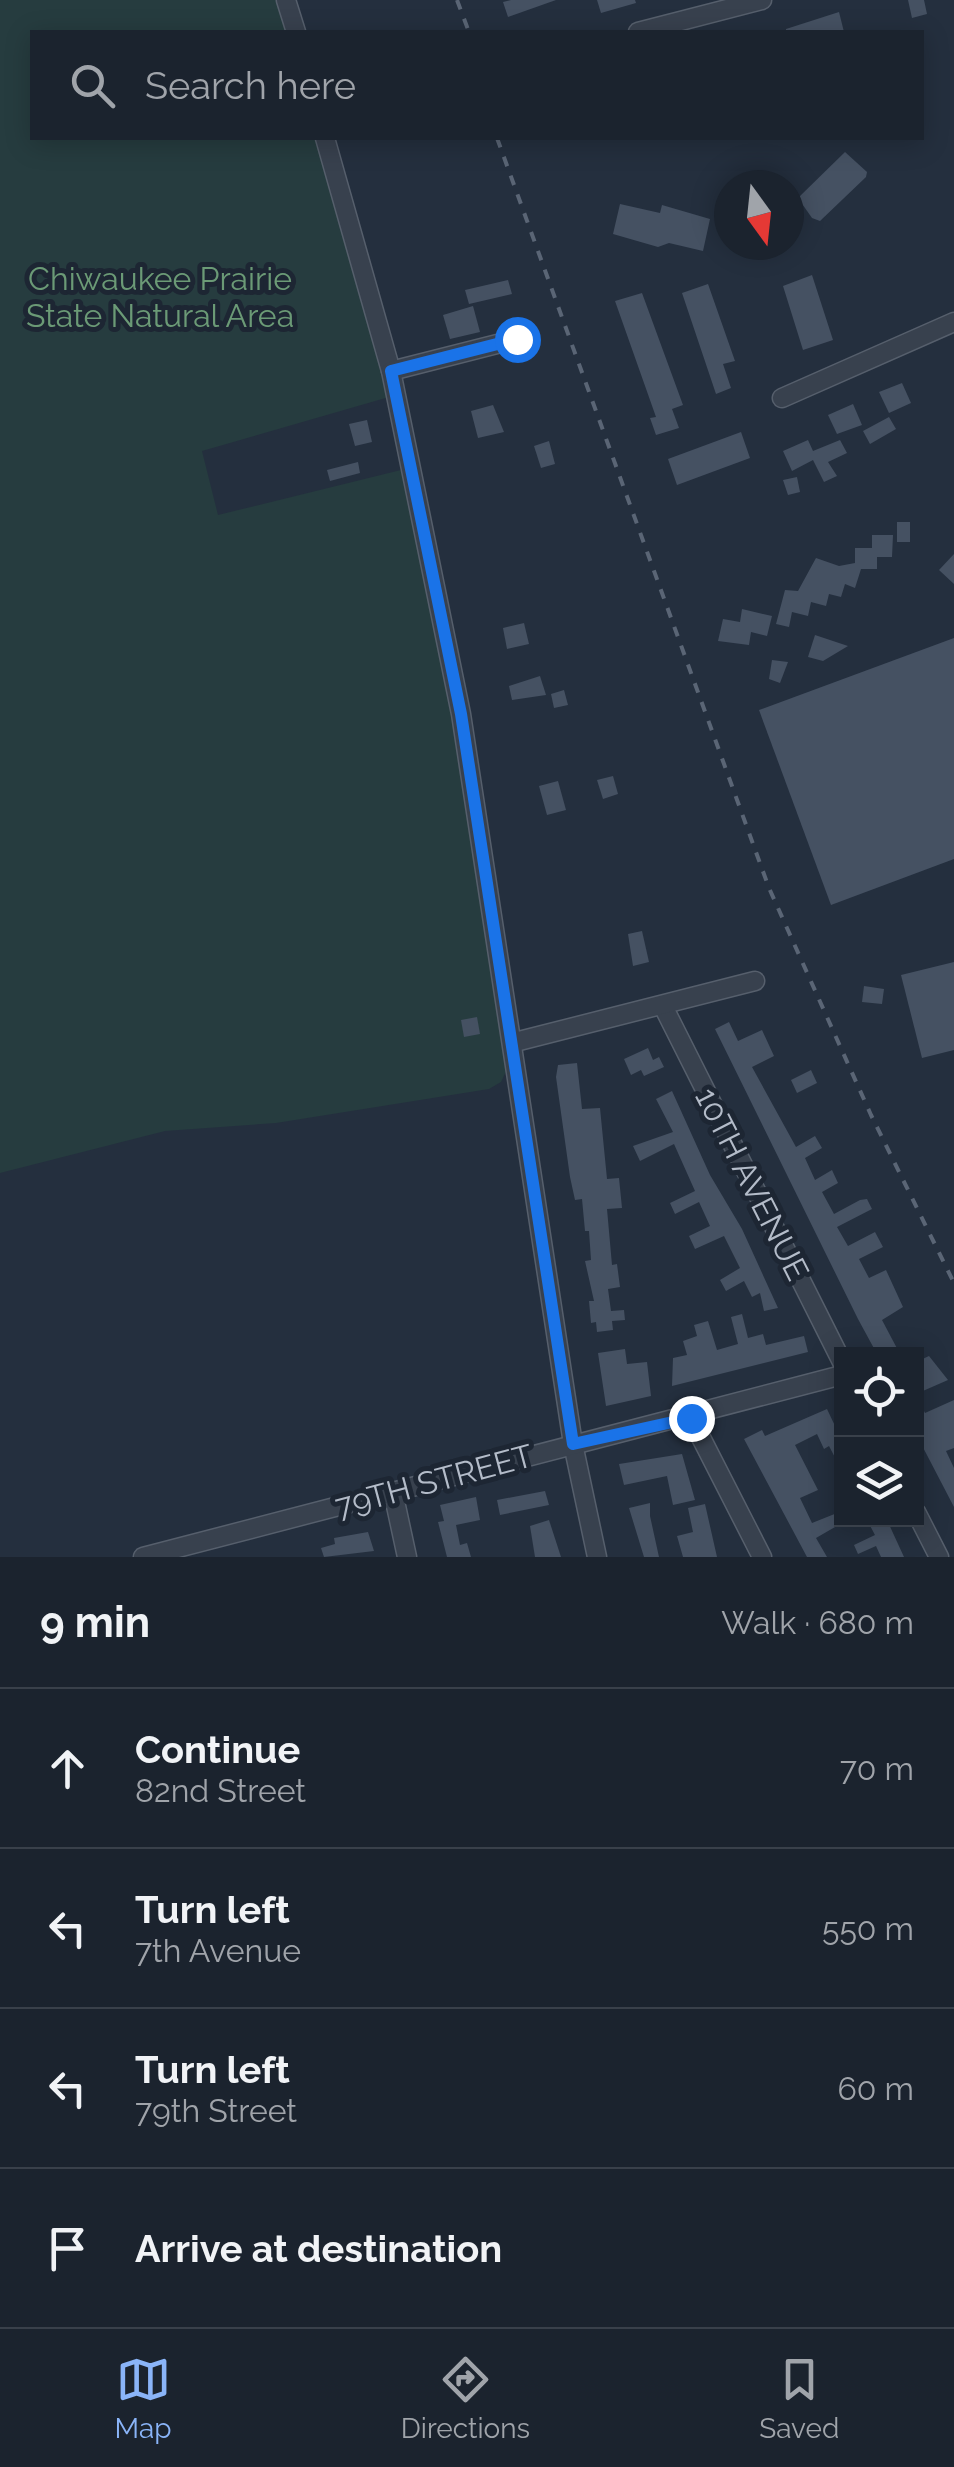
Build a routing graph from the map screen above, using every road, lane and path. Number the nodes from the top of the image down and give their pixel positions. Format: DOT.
graph roads {
  1 [pos="286,0"];
  2 [pos="762,0"];
  3 [pos="295,30"];
  4 [pos="646,30"];
  5 [pos="326,140"];
  6 [pos="954,322"];
  7 [pos="517,339"];
  8 [pos="391,371"];
  9 [pos="782,398"];
  10 [pos="755,981"];
  11 [pos="663,1006"];
  12 [pos="515,1042"];
  13 [pos="834,1347"];
  14 [pos="834,1377"];
  15 [pos="691,1418"];
  16 [pos="573,1444"];
  17 [pos="393,1492"];
  18 [pos="924,1527"];
  19 [pos="195,1550"];
  20 [pos="142,1557"];
  21 [pos="407,1557"];
  22 [pos="597,1557"];
  23 [pos="762,1557"];
  24 [pos="939,1557"];
  1 -- 3 [label="street"];
  2 -- 4 [label="street"];
  5 -- 8 [label="street"];
  6 -- 9 [label="street"];
  7 -- 8 [label="street"];
  8 -- 12 [label="street"];
  10 -- 11 [label="street"];
  11 -- 12 [label="street"];
  11 -- 13 [label="street, 10TH AVENUE"];
  12 -- 16 [label="street"];
  14 -- 15 [label="street, 79TH STREET"];
  15 -- 16 [label="street, 79TH STREET"];
  15 -- 23 [label="street"];
  16 -- 17 [label="street, 79TH STREET"];
  16 -- 22 [label="street"];
  17 -- 19 [label="street, 79TH STREET"];
  17 -- 21 [label="street"];
  18 -- 24 [label="street"];
  19 -- 20 [label="street, 79TH STREET"];
}
